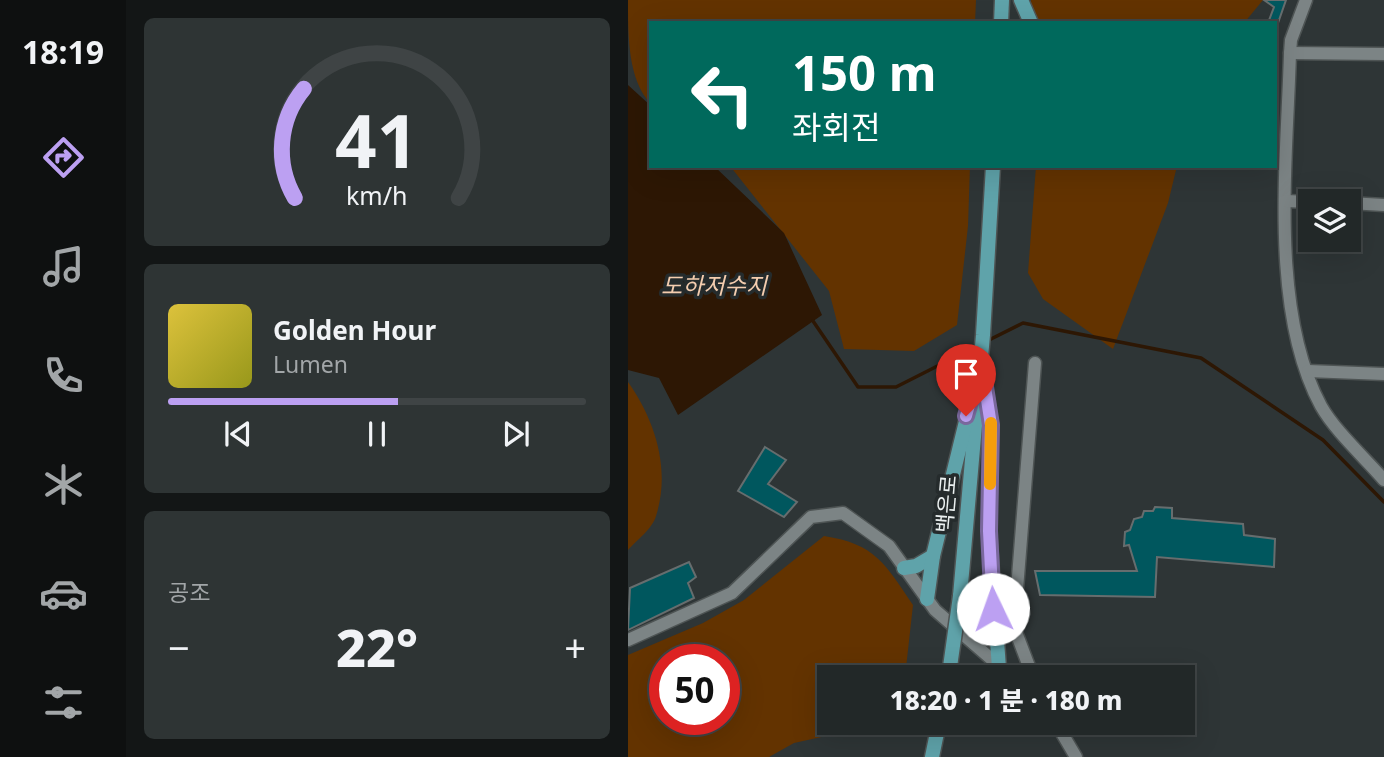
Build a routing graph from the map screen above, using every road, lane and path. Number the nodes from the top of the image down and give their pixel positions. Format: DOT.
graph roads {
  1 [pos="1002,0"];
  2 [pos="1021,0"];
  3 [pos="1306,0"];
  4 [pos="1001,21"];
  5 [pos="1030,21"];
  6 [pos="1277,40"];
  7 [pos="1290,47"];
  8 [pos="1384,54"];
  9 [pos="993,168"];
  10 [pos="1000,168"];
  11 [pos="991,194"];
  12 [pos="1286,201"];
  13 [pos="1298,202"];
  14 [pos="1361,204"];
  15 [pos="1384,205"];
  16 [pos="981,358"];
  17 [pos="1035,363"];
  18 [pos="1308,371"];
  19 [pos="1384,374"];
  20 [pos="1384,480"];
  21 [pos="933,555"];
  22 [pos="904,568"];
  23 [pos="927,599"];
  24 [pos="628,640"];
  25 [pos="950,665"];
  26 [pos="996,665"];
  27 [pos="999,665"];
  28 [pos="1028,665"];
  29 [pos="937,735"];
  30 [pos="1063,735"];
  31 [pos="932,757"];
  32 [pos="1076,757"];
  1 -- 4 [label="main road"];
  2 -- 5 [label="main road"];
  3 -- 7 [label="street"];
  6 -- 7 [label="street"];
  7 -- 8 [label="street"];
  7 -- 12 [label="street"];
  9 -- 11 [label="main road, 백은로"];
  10 -- 11 [label="main road"];
  11 -- 16 [label="main road, 백은로"];
  12 -- 13 [label="street"];
  12 -- 18 [label="street"];
  14 -- 15 [label="street"];
  16 -- 21 [label="main road"];
  16 -- 25 [label="main road, 백은로, bridge"];
  16 -- 27 [label="main road"];
  17 -- 28 [label="street"];
  18 -- 19 [label="street"];
  18 -- 20 [label="street"];
  21 -- 22 [label="main road"];
  21 -- 23 [label="main road"];
  22 -- 23 [label="street"];
  22 -- 24 [label="street"];
  23 -- 26 [label="street"];
  29 -- 31 [label="main road"];
  30 -- 32 [label="street"];
}
